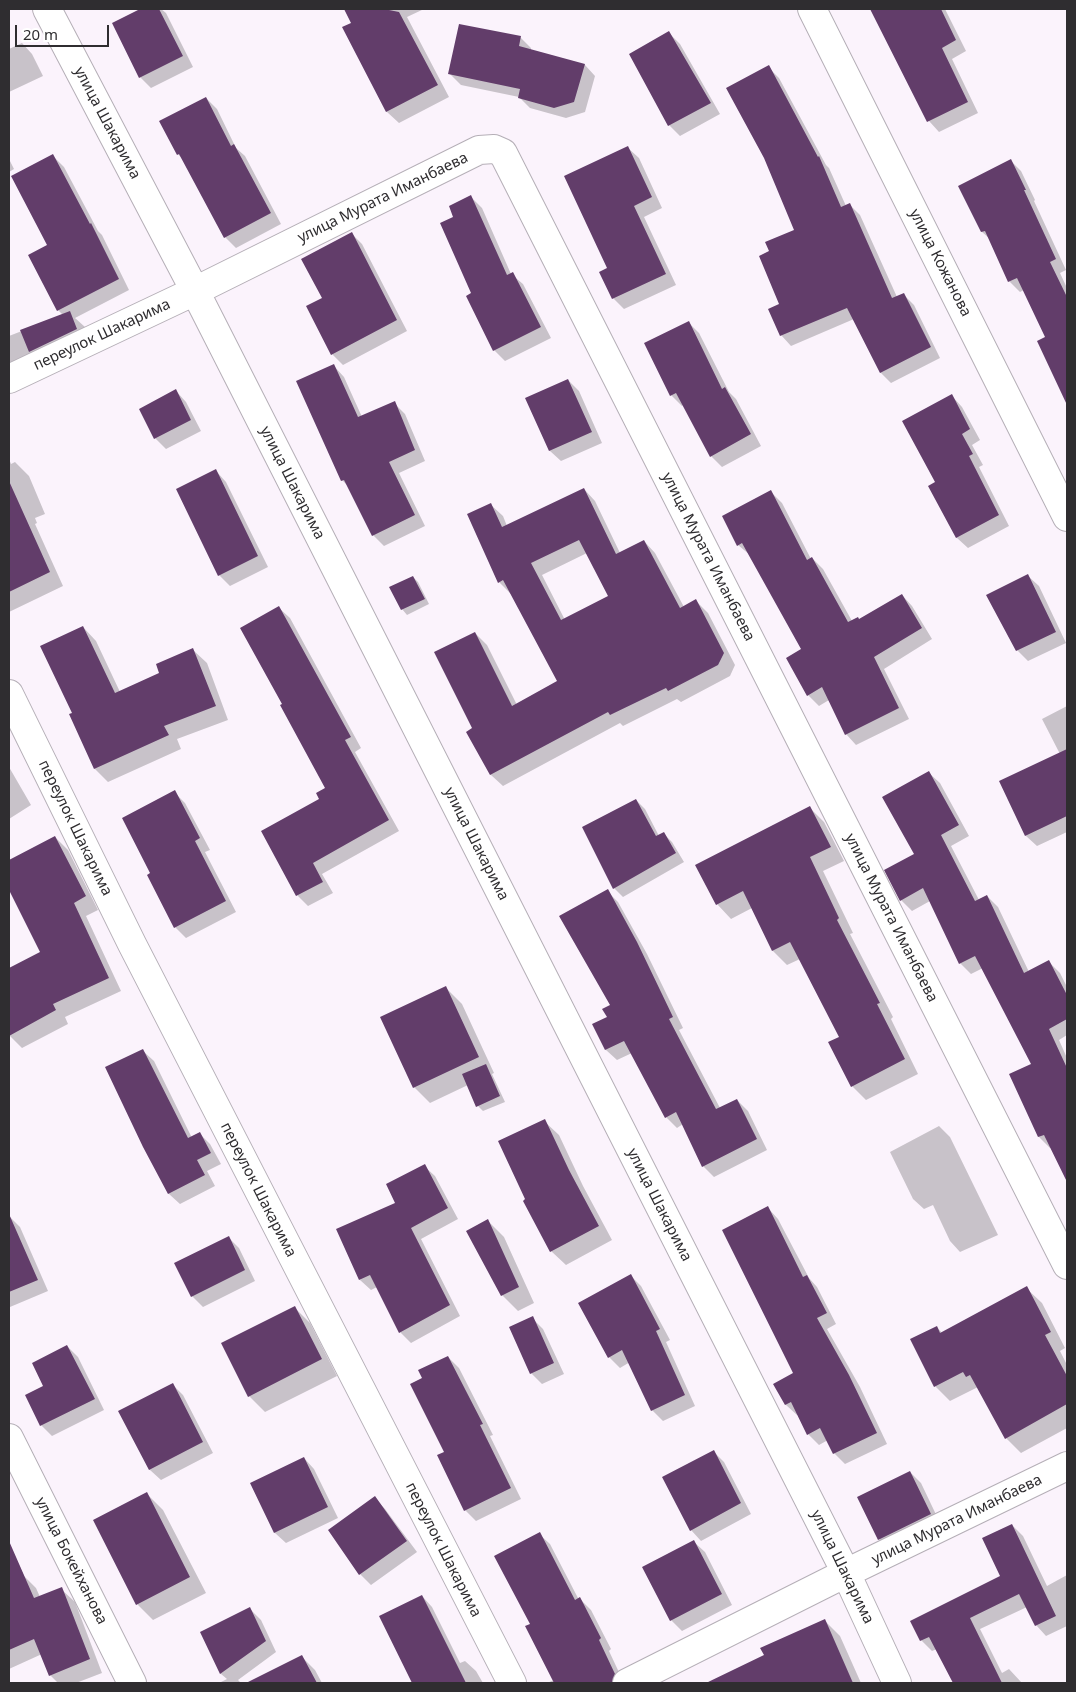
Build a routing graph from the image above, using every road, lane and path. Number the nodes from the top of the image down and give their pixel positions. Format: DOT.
graph roads {
  1 [pos="47,9"];
  2 [pos="812,9"];
  3 [pos="195,291"];
  4 [pos="9,379"];
  5 [pos="1067,517"];
  6 [pos="9,694"];
  7 [pos="1067,1265"];
  8 [pos="9,1438"];
  9 [pos="1067,1466"];
  10 [pos="846,1573"];
  11 [pos="132,1683"];
  12 [pos="512,1683"];
  13 [pos="627,1683"];
  14 [pos="897,1683"];
  1 -- 3 [label="street, улица Шакарима"];
  2 -- 5 [label="street, улица Кожанова"];
  3 -- 4 [label="street, переулок Шакарима"];
  3 -- 7 [label="street, улица Мурата Иманбаева"];
  3 -- 10 [label="street, улица Шакарима"];
  6 -- 12 [label="street, переулок Шакарима"];
  8 -- 11 [label="street, улица Бокейханова"];
  9 -- 10 [label="street, улица Мурата Иманбаева"];
  10 -- 13 [label="street"];
  10 -- 14 [label="street, улица Шакарима"];
}
